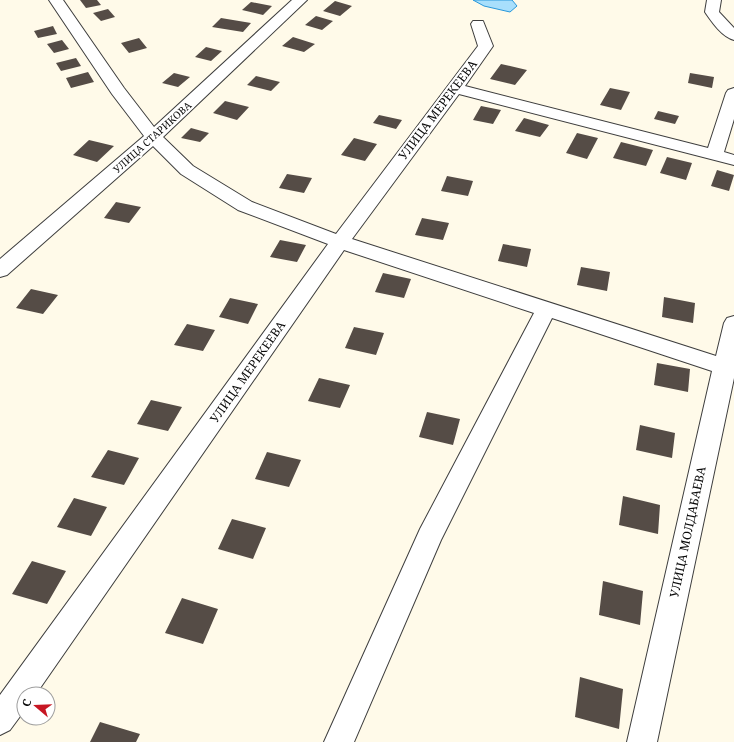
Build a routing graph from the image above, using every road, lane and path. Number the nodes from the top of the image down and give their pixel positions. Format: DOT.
graph roads {
  1 [pos="56,0"];
  2 [pos="300,0"];
  3 [pos="714,0"];
  4 [pos="478,24"];
  5 [pos="734,36"];
  6 [pos="455,88"];
  7 [pos="734,93"];
  8 [pos="154,137"];
  9 [pos="714,155"];
  10 [pos="734,160"];
  11 [pos="340,242"];
  12 [pos="0,270"];
  13 [pos="546,310"];
  14 [pos="734,323"];
  15 [pos="729,368"];
  16 [pos="0,720"];
  17 [pos="339,742"];
  18 [pos="642,742"];
  1 -- 8 [label="street"];
  2 -- 8 [label="street, УЛИЦА СТАРИКОВА"];
  3 -- 5 [label="street"];
  4 -- 6 [label="street, УЛИЦА МЕРЕКЕЕВА"];
  6 -- 9 [label="street"];
  6 -- 11 [label="street, УЛИЦА МЕРЕКЕЕВА"];
  7 -- 9 [label="street"];
  8 -- 11 [label="street"];
  8 -- 12 [label="street, УЛИЦА СТАРИКОВА"];
  9 -- 10 [label="street"];
  11 -- 13 [label="street"];
  11 -- 16 [label="street, УЛИЦА МЕРЕКЕЕВА"];
  13 -- 15 [label="street"];
  13 -- 17 [label="street"];
  14 -- 15 [label="street, УЛИЦА МОЛДАБАЕВА"];
  15 -- 18 [label="street, УЛИЦА МОЛДАБАЕВА"];
}
